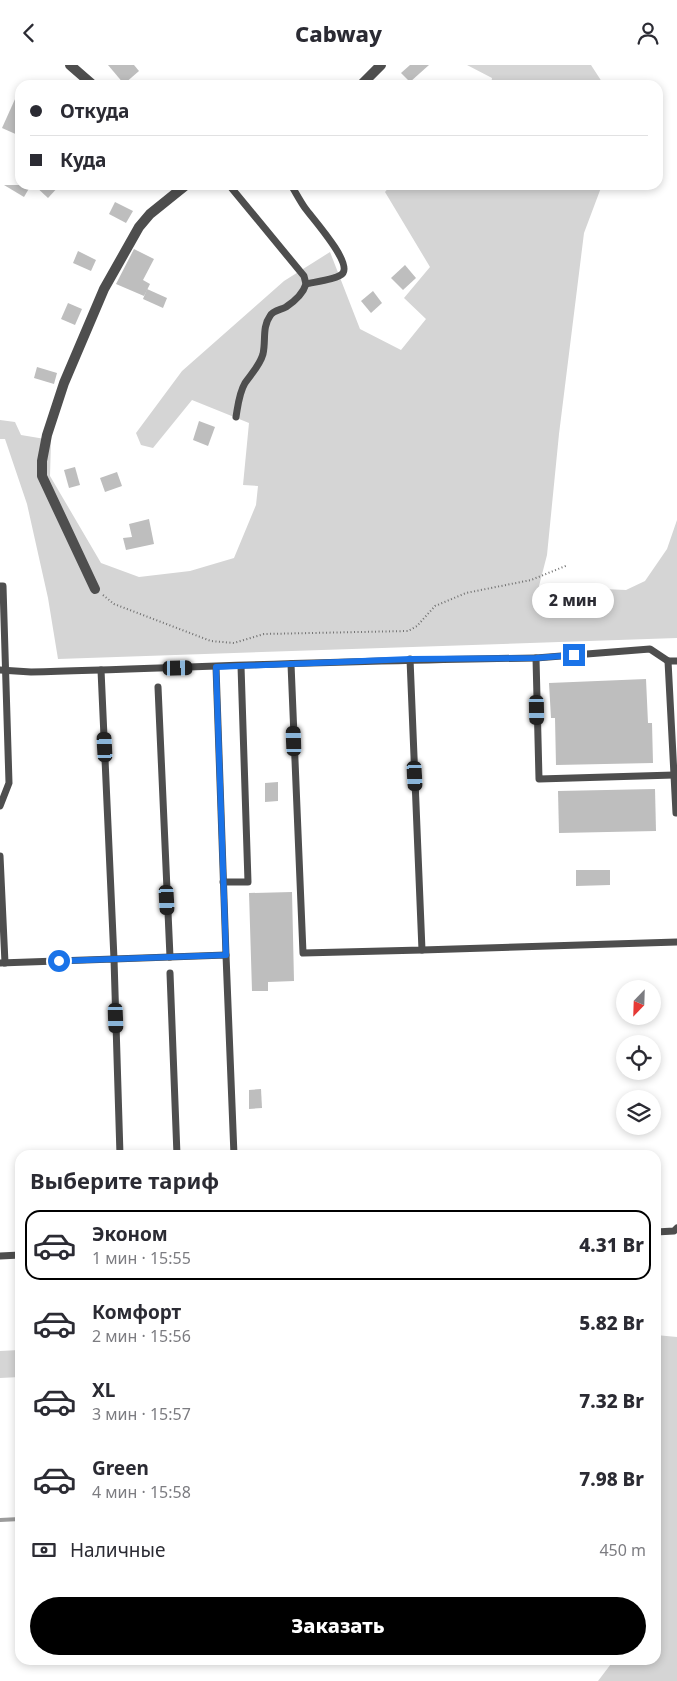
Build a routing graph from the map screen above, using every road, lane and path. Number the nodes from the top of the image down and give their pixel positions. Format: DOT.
graph roads {
  1 [pos="70,65"];
  2 [pos="381,65"];
  3 [pos="87,80"];
  4 [pos="366,80"];
  5 [pos="180,190"];
  6 [pos="233,190"];
  7 [pos="294,190"];
  8 [pos="306,284"];
  9 [pos="236,417"];
  10 [pos="568,565"];
  11 [pos="0,586"];
  12 [pos="95,589"];
  13 [pos="536,658"];
  14 [pos="410,659"];
  15 [pos="668,661"];
  16 [pos="677,661"];
  17 [pos="291,664"];
  18 [pos="241,666"];
  19 [pos="216,667"];
  20 [pos="3,670"];
  21 [pos="101,670"];
  22 [pos="158,687"];
  23 [pos="674,775"];
  24 [pos="0,806"];
  25 [pos="676,813"];
  26 [pos="0,855"];
  27 [pos="223,882"];
  28 [pos="677,942"];
  29 [pos="422,951"];
  30 [pos="226,955"];
  31 [pos="170,957"];
  32 [pos="114,959"];
  33 [pos="2,963"];
  34 [pos="170,973"];
  35 [pos="120,1150"];
  36 [pos="177,1150"];
  37 [pos="234,1150"];
  38 [pos="677,1228"];
  39 [pos="661,1232"];
  40 [pos="15,1255"];
  41 [pos="0,1256"];
  1 -- 3 [label="street"];
  2 -- 4 [label="street"];
  5 -- 12 [label="street"];
  6 -- 8 [label="lane"];
  7 -- 8 [label="lane"];
  8 -- 9 [label="lane"];
  10 -- 12 [label="path"];
  11 -- 20 [label="lane"];
  13 -- 14 [label="lane"];
  13 -- 15 [label="lane"];
  13 -- 23 [label="lane"];
  14 -- 17 [label="lane"];
  14 -- 29 [label="lane"];
  15 -- 16 [label="lane"];
  15 -- 23 [label="lane"];
  17 -- 18 [label="lane"];
  17 -- 29 [label="lane"];
  18 -- 19 [label="lane"];
  18 -- 27 [label="lane"];
  19 -- 21 [label="lane"];
  19 -- 27 [label="lane"];
  20 -- 21 [label="lane"];
  20 -- 24 [label="lane"];
  21 -- 32 [label="lane"];
  22 -- 31 [label="lane"];
  23 -- 25 [label="lane"];
  26 -- 33 [label="lane"];
  27 -- 30 [label="lane"];
  28 -- 29 [label="lane"];
  30 -- 31 [label="lane"];
  30 -- 37 [label="lane"];
  31 -- 32 [label="lane"];
  32 -- 33 [label="lane"];
  32 -- 35 [label="lane"];
  34 -- 36 [label="lane"];
  38 -- 39 [label="lane"];
  40 -- 41 [label="lane"];
}
